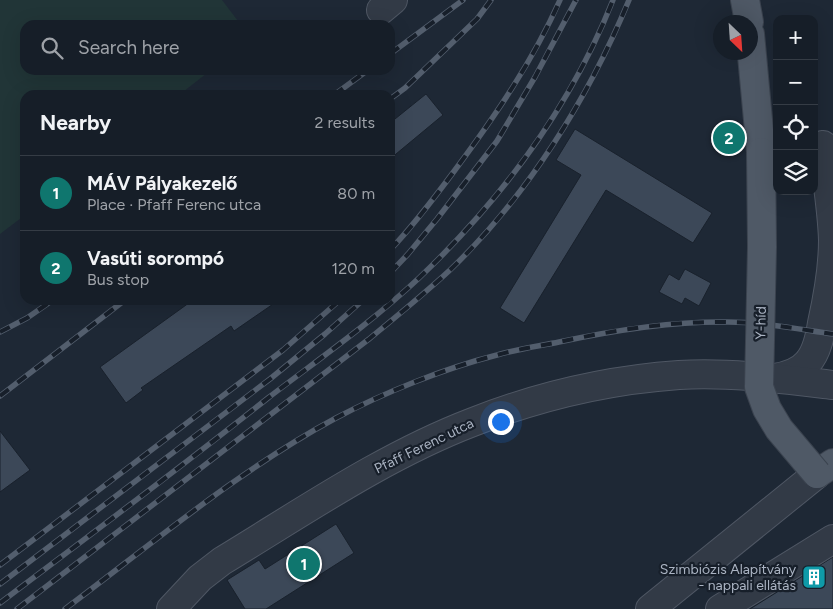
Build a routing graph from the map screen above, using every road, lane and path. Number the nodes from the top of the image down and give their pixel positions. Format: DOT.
graph roads {
  1 [pos="745,0"];
  2 [pos="748,15"];
  3 [pos="752,60"];
  4 [pos="823,145"];
  5 [pos="774,378"];
  6 [pos="833,385"];
  7 [pos="825,468"];
  8 [pos="833,538"];
  9 [pos="171,609"];
  10 [pos="650,609"];
  11 [pos="720,609"];
  1 -- 2 [label="main road"];
  3 -- 7 [label="main road, Y-híd, bridge"];
  4 -- 5 [label="street"];
  5 -- 6 [label="street, Pfaff Ferenc utca"];
  5 -- 9 [label="street, Pfaff Ferenc utca"];
  7 -- 10 [label="street, Y-híd"];
  8 -- 11 [label="street"];
}
